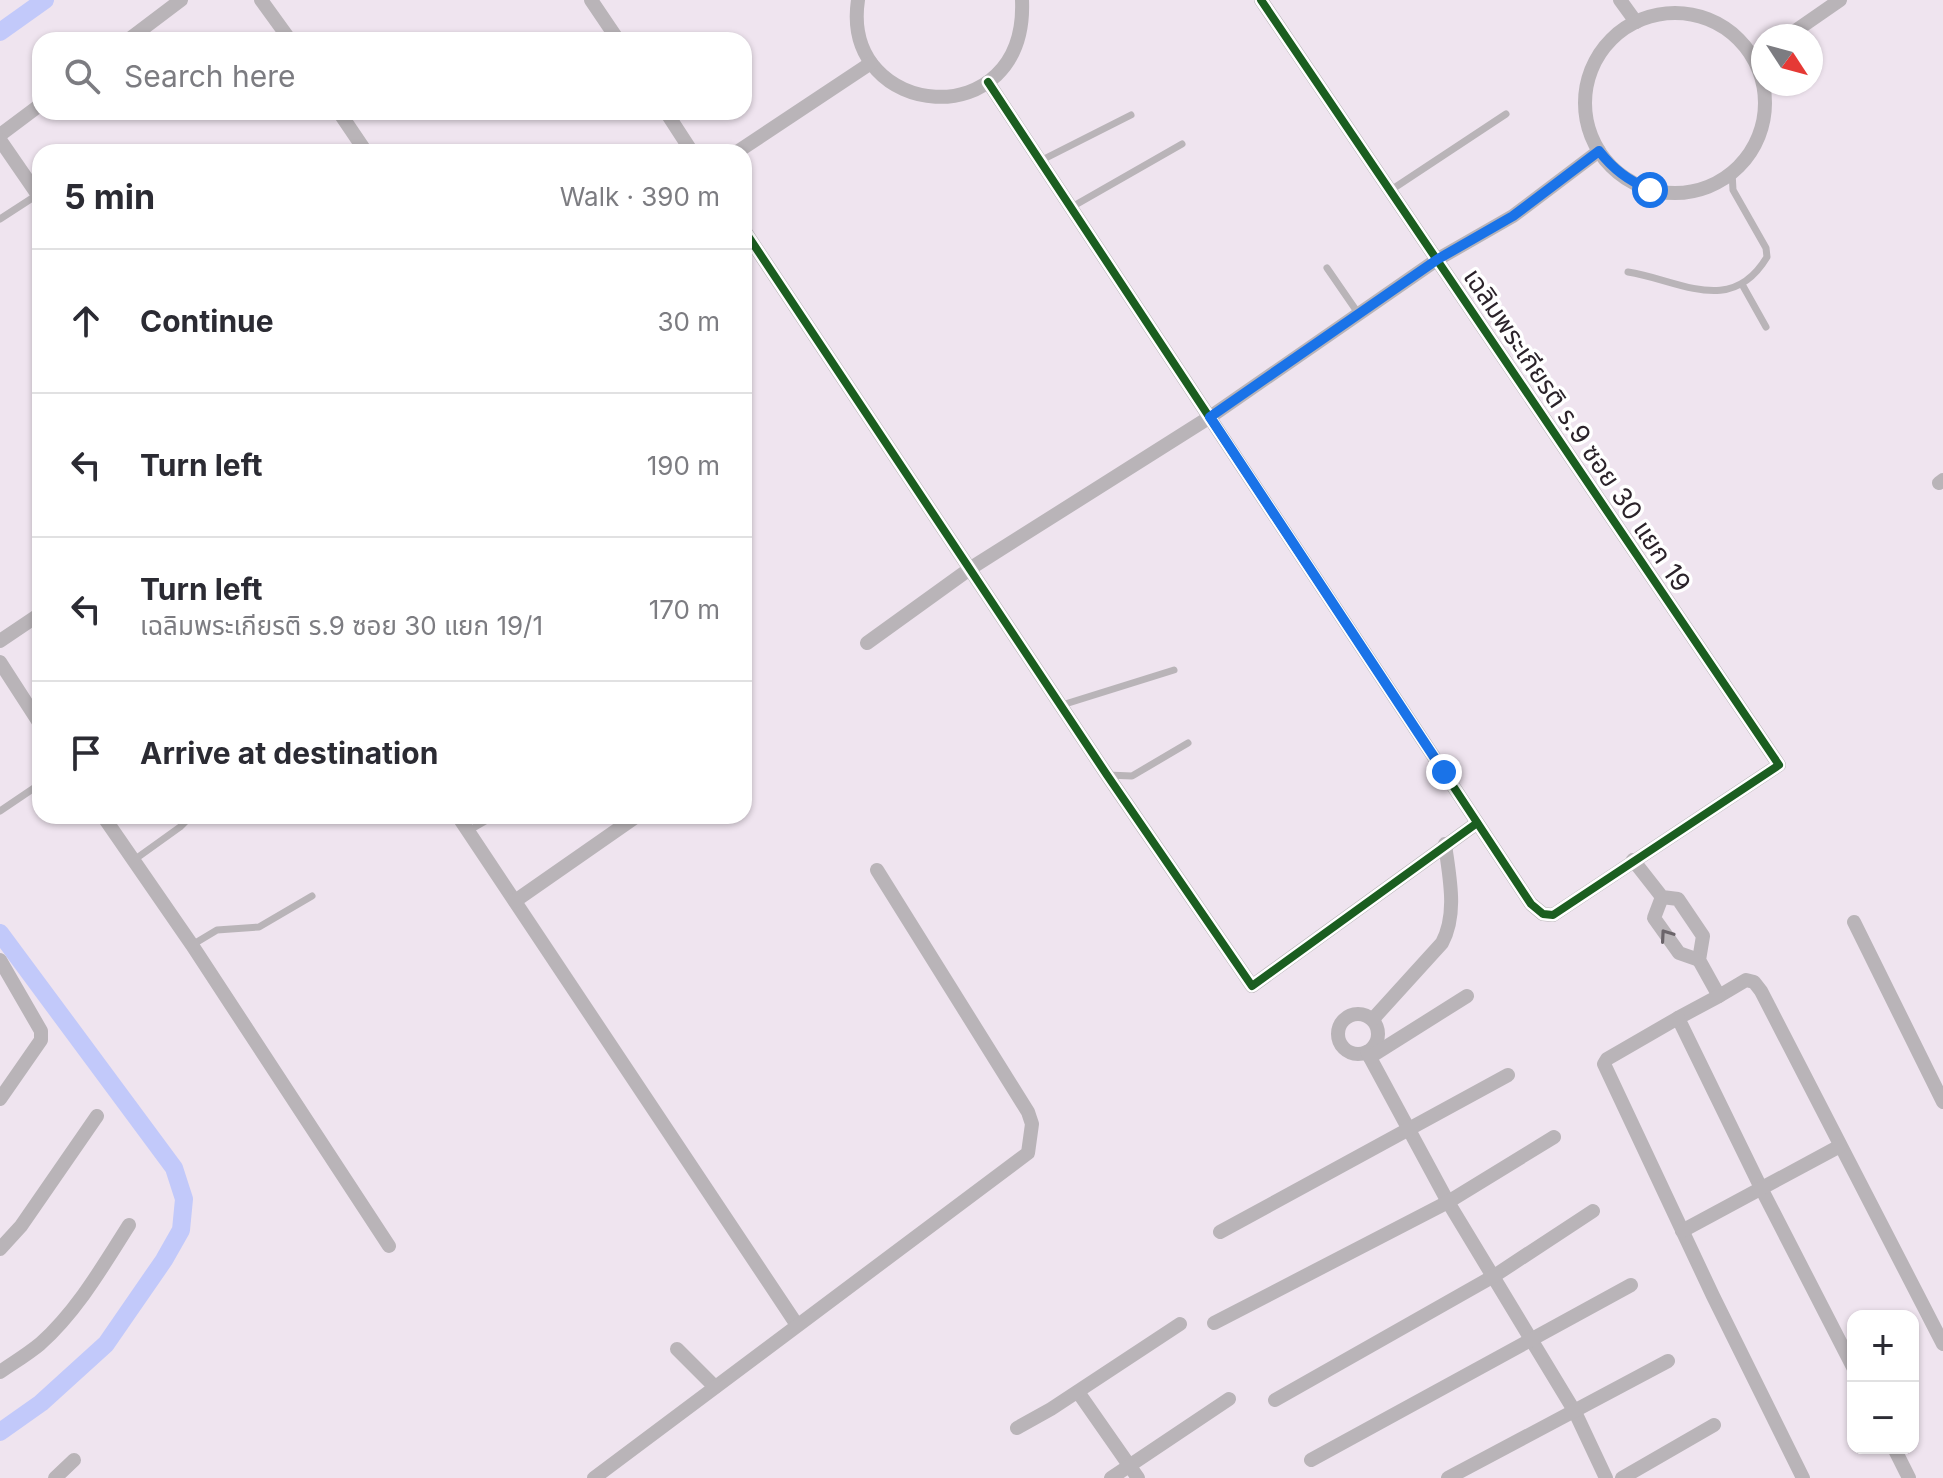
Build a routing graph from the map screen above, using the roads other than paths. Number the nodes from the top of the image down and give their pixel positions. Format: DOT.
graph roads {
  1 [pos="181,0"];
  2 [pos="261,0"];
  3 [pos="591,0"];
  4 [pos="858,0"];
  5 [pos="1022,0"];
  6 [pos="1261,0"];
  7 [pos="1620,0"];
  8 [pos="1840,0"];
  9 [pos="1636,22"];
  10 [pos="1805,24"];
  11 [pos="139,32"];
  12 [pos="284,32"];
  13 [pos="613,32"];
  14 [pos="1751,50"];
  15 [pos="871,63"];
  16 [pos="988,82"];
  17 [pos="1765,96"];
  18 [pos="32,111"];
  19 [pos="1506,114"];
  20 [pos="1131,115"];
  21 [pos="344,120"];
  22 [pos="671,120"];
  23 [pos="0,137"];
  24 [pos="361,144"];
  25 [pos="687,144"];
  26 [pos="749,144"];
  27 [pos="1182,144"];
  28 [pos="1599,151"];
  29 [pos="1039,161"];
  30 [pos="1732,172"];
  31 [pos="32,185"];
  32 [pos="1389,191"];
  33 [pos="32,200"];
  34 [pos="1070,208"];
  35 [pos="0,219"];
  36 [pos="752,242"];
  37 [pos="1438,259"];
  38 [pos="1327,268"];
  39 [pos="1628,272"];
  40 [pos="1743,286"];
  41 [pos="1358,313"];
  42 [pos="1766,327"];
  43 [pos="1210,417"];
  44 [pos="971,568"];
  45 [pos="32,619"];
  46 [pos="0,641"];
  47 [pos="867,643"];
  48 [pos="0,662"];
  49 [pos="1174,670"];
  50 [pos="1061,705"];
  51 [pos="32,712"];
  52 [pos="1188,743"];
  53 [pos="1107,775"];
  54 [pos="32,789"];
  55 [pos="0,811"];
  56 [pos="1477,823"];
  57 [pos="109,824"];
  58 [pos="183,824"];
  59 [pos="463,824"];
  60 [pos="480,824"];
  61 [pos="626,824"];
  62 [pos="468,831"];
  63 [pos="1445,844"];
  64 [pos="1633,860"];
  65 [pos="133,861"];
  66 [pos="877,870"];
  67 [pos="312,896"];
  68 [pos="1662,897"];
  69 [pos="515,901"];
  70 [pos="1854,922"];
  71 [pos="192,945"];
  72 [pos="0,960"];
  73 [pos="1699,960"];
  74 [pos="1467,996"];
  75 [pos="1719,996"];
  76 [pos="1678,1018"];
  77 [pos="1373,1019"];
  78 [pos="1368,1054"];
  79 [pos="1508,1075"];
  80 [pos="0,1099"];
  81 [pos="1943,1102"];
  82 [pos="97,1116"];
  83 [pos="1409,1127"];
  84 [pos="1554,1137"];
  85 [pos="1840,1146"];
  86 [pos="1761,1188"];
  87 [pos="1448,1202"];
  88 [pos="1593,1211"];
  89 [pos="129,1225"];
  90 [pos="1682,1231"];
  91 [pos="1220,1232"];
  92 [pos="389,1246"];
  93 [pos="0,1249"];
  94 [pos="1494,1276"];
  95 [pos="1631,1285"];
  96 [pos="1214,1323"];
  97 [pos="1180,1324"];
  98 [pos="797,1325"];
  99 [pos="1532,1340"];
  100 [pos="1943,1344"];
  101 [pos="677,1349"];
  102 [pos="1847,1355"];
  103 [pos="1668,1361"];
  104 [pos="0,1372"];
  105 [pos="715,1387"];
  106 [pos="1078,1392"];
  107 [pos="1229,1399"];
  108 [pos="1275,1400"];
  109 [pos="1575,1412"];
  110 [pos="1714,1425"];
  111 [pos="1017,1428"];
  112 [pos="1897,1454"];
  113 [pos="74,1460"];
  114 [pos="1311,1460"];
  115 [pos="614,1472"];
  116 [pos="1134,1472"];
  117 [pos="55,1478"];
  118 [pos="594,1478"];
  119 [pos="1111,1478"];
  120 [pos="1448,1478"];
  121 [pos="1606,1478"];
  122 [pos="1622,1478"];
  123 [pos="1803,1478"];
  124 [pos="1909,1478"];
  1 -- 11 [label="street"];
  2 -- 12 [label="street"];
  3 -- 13 [label="street"];
  4 -- 15 [label="street"];
  5 -- 16 [label="street"];
  6 -- 32 [label="street, เฉลิมพระเกียรติ ร.9 ซอย 30 แยก 19"];
  7 -- 9 [label="street"];
  8 -- 10 [label="street"];
  9 -- 14 [label="street"];
  9 -- 28 [label="street"];
  15 -- 16 [label="street"];
  15 -- 26 [label="street"];
  16 -- 29 [label="street"];
  17 -- 30 [label="street"];
  18 -- 23 [label="street"];
  19 -- 32 [label="lane"];
  20 -- 29 [label="lane"];
  21 -- 24 [label="street"];
  22 -- 25 [label="street"];
  23 -- 31 [label="street"];
  27 -- 34 [label="lane"];
  28 -- 30 [label="street"];
  28 -- 37 [label="street"];
  29 -- 34 [label="street"];
  30 -- 40 [label="lane"];
  32 -- 37 [label="street, เฉลิมพระเกียรติ ร.9 ซอย 30 แยก 19"];
  33 -- 35 [label="lane"];
  34 -- 43 [label="street"];
  36 -- 44 [label="street"];
  37 -- 41 [label="street"];
  37 -- 64 [label="street, เฉลิมพระเกียรติ ร.9 ซอย 30 แยก 19"];
  38 -- 41 [label="lane"];
  39 -- 40 [label="lane"];
  40 -- 42 [label="lane"];
  41 -- 43 [label="street"];
  43 -- 44 [label="street"];
  43 -- 56 [label="street"];
  44 -- 47 [label="street"];
  44 -- 50 [label="street"];
  45 -- 46 [label="street"];
  48 -- 51 [label="street"];
  49 -- 50 [label="lane"];
  50 -- 53 [label="street"];
  52 -- 53 [label="lane"];
  53 -- 63 [label="street"];
  54 -- 55 [label="lane"];
  56 -- 63 [label="street"];
  56 -- 64 [label="street"];
  57 -- 65 [label="street"];
  58 -- 65 [label="lane"];
  59 -- 62 [label="street"];
  60 -- 62 [label="lane"];
  61 -- 69 [label="street"];
  62 -- 69 [label="street"];
  63 -- 77 [label="street"];
  64 -- 68 [label="street"];
  65 -- 71 [label="street"];
  66 -- 98 [label="street"];
  67 -- 71 [label="lane"];
  68 -- 73 [label="street"];
  73 -- 68 [label="street, one-way"];
  69 -- 98 [label="street"];
  70 -- 81 [label="street"];
  71 -- 92 [label="street"];
  72 -- 80 [label="street"];
  73 -- 75 [label="street"];
  74 -- 78 [label="street"];
  75 -- 76 [label="street"];
  75 -- 85 [label="street"];
  76 -- 86 [label="street"];
  76 -- 90 [label="street"];
  77 -- 78 [label="street"];
  77 -- 78 [label="street"];
  78 -- 83 [label="street"];
  79 -- 83 [label="street"];
  82 -- 93 [label="street"];
  83 -- 87 [label="street"];
  83 -- 91 [label="street"];
  84 -- 87 [label="street"];
  85 -- 86 [label="street"];
  85 -- 100 [label="street"];
  86 -- 90 [label="street"];
  86 -- 102 [label="street"];
  87 -- 94 [label="street"];
  87 -- 96 [label="street"];
  88 -- 94 [label="street"];
  89 -- 104 [label="street"];
  90 -- 123 [label="street"];
  94 -- 99 [label="street"];
  94 -- 108 [label="street"];
  95 -- 99 [label="street"];
  97 -- 106 [label="street"];
  98 -- 105 [label="street"];
  99 -- 109 [label="street"];
  99 -- 114 [label="street"];
  101 -- 105 [label="street"];
  103 -- 109 [label="street"];
  105 -- 115 [label="street"];
  106 -- 111 [label="street"];
  106 -- 116 [label="street"];
  107 -- 116 [label="street"];
  109 -- 120 [label="street"];
  109 -- 121 [label="street"];
  110 -- 122 [label="street"];
  112 -- 124 [label="street"];
  113 -- 117 [label="street"];
  115 -- 118 [label="street"];
  116 -- 119 [label="street"];
}
